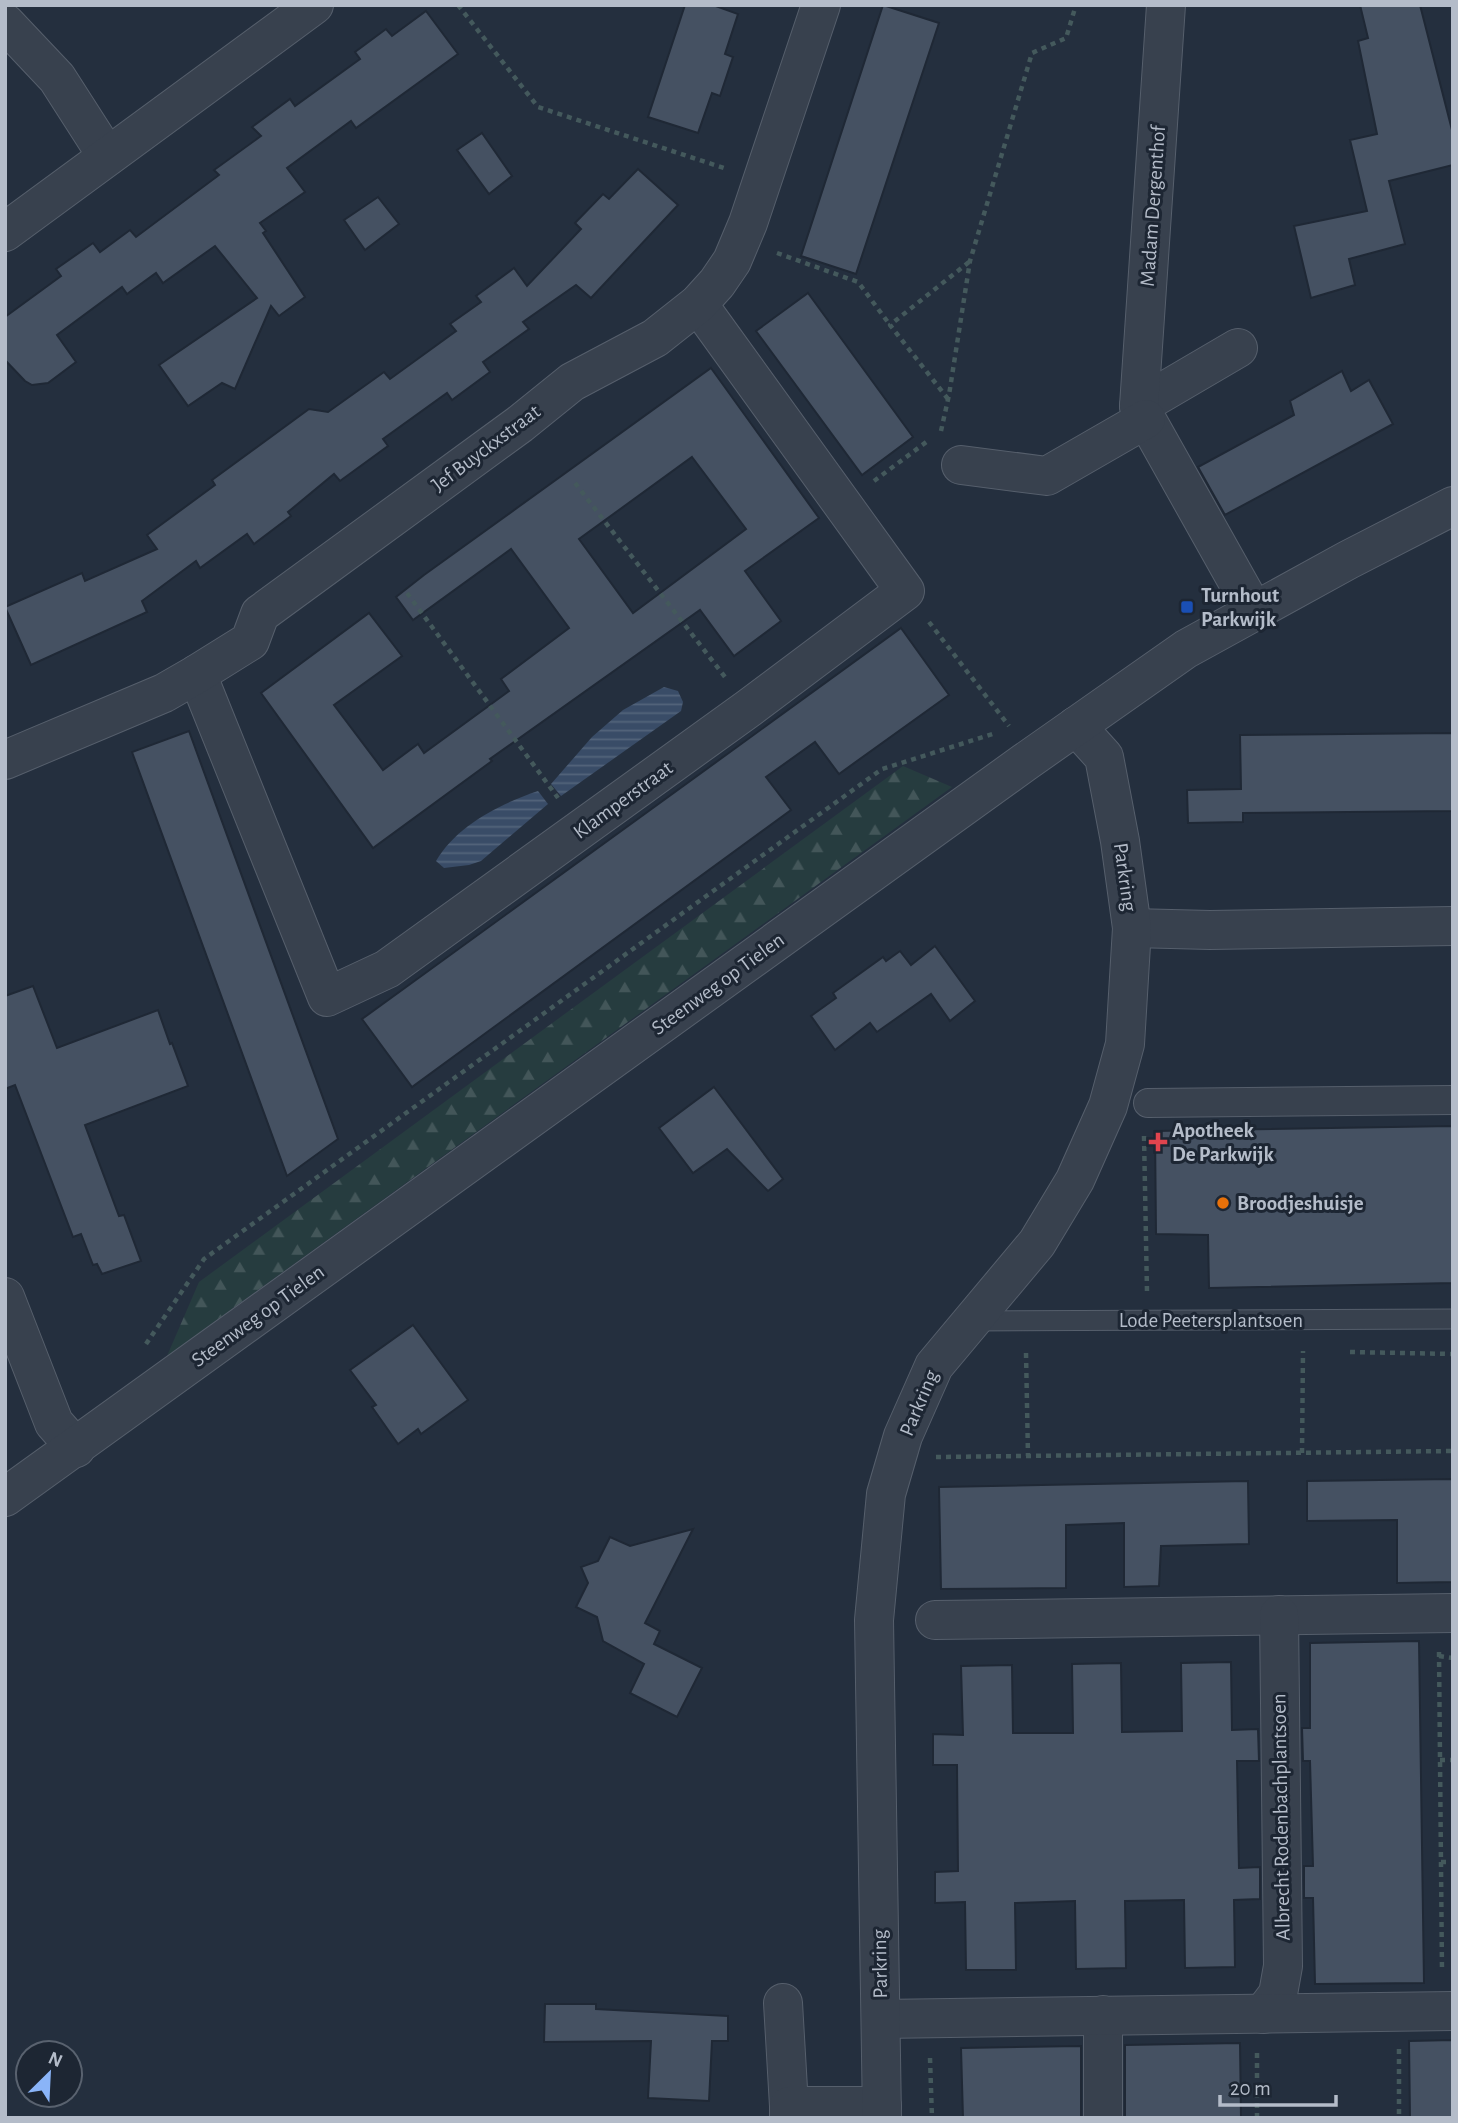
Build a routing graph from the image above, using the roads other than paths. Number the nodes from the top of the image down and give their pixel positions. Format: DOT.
graph roads {
  1 [pos="314,5"];
  2 [pos="821,5"];
  3 [pos="1166,5"];
  4 [pos="5,23"];
  5 [pos="107,156"];
  6 [pos="5,232"];
  7 [pos="698,304"];
  8 [pos="1238,348"];
  9 [pos="1143,412"];
  10 [pos="961,465"];
  11 [pos="1453,506"];
  12 [pos="1254,611"];
  13 [pos="197,674"];
  14 [pos="1076,726"];
  15 [pos="5,760"];
  16 [pos="1453,926"];
  17 [pos="1132,928"];
  18 [pos="1453,1101"];
  19 [pos="1148,1103"];
  20 [pos="5,1297"];
  21 [pos="1453,1319"];
  22 [pos="970,1321"];
  23 [pos="76,1448"];
  24 [pos="5,1497"];
  25 [pos="1446,1613"];
  26 [pos="1279,1615"];
  27 [pos="935,1620"];
  28 [pos="783,2003"];
  29 [pos="1447,2011"];
  30 [pos="1263,2014"];
  31 [pos="1103,2015"];
  32 [pos="881,2019"];
  33 [pos="789,2112"];
  34 [pos="882,2112"];
  35 [pos="1103,2118"];
  1 -- 5 [label="street"];
  2 -- 7 [label="street, Jef Buyckxstraat"];
  3 -- 9 [label="street, Madam Dergenthof"];
  4 -- 5 [label="street"];
  5 -- 6 [label="street"];
  7 -- 13 [label="street, Jef Buyckxstraat"];
  7 -- 13 [label="street, Klamperstraat"];
  8 -- 9 [label="street"];
  9 -- 10 [label="street"];
  9 -- 12 [label="street"];
  11 -- 12 [label="street, Steenweg op Tielen"];
  12 -- 14 [label="street, Steenweg op Tielen"];
  13 -- 15 [label="street, Jef Buyckxstraat"];
  14 -- 17 [label="street, Parkring"];
  14 -- 23 [label="street, Steenweg op Tielen"];
  16 -- 17 [label="street"];
  17 -- 22 [label="street, Parkring"];
  18 -- 19 [label="street"];
  20 -- 23 [label="street"];
  21 -- 22 [label="lane, Lode Peetersplantsoen"];
  22 -- 32 [label="street, Parkring"];
  23 -- 24 [label="street, Steenweg op Tielen"];
  25 -- 26 [label="street"];
  26 -- 27 [label="street"];
  26 -- 30 [label="street, Albrecht Rodenbachplantsoen"];
  28 -- 33 [label="street, Parkring"];
  29 -- 30 [label="street"];
  30 -- 31 [label="street"];
  31 -- 32 [label="street"];
  31 -- 35 [label="street"];
  32 -- 34 [label="street, Parkring"];
  33 -- 34 [label="street, Parkring"];
}
